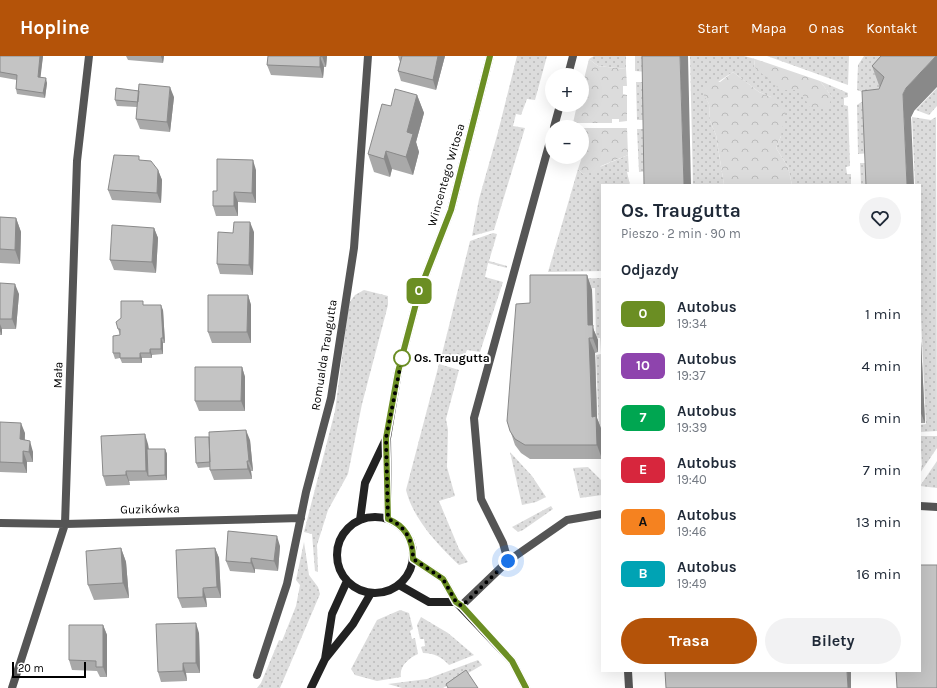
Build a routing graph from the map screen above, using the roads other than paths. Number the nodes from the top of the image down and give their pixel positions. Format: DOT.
graph roads {
  1 [pos="89,56"];
  2 [pos="368,56"];
  3 [pos="490,56"];
  4 [pos="573,56"];
  5 [pos="570,68"];
  6 [pos="545,159"];
  7 [pos="386,438"];
  8 [pos="921,506"];
  9 [pos="937,507"];
  10 [pos="601,514"];
  11 [pos="301,518"];
  12 [pos="388,519"];
  13 [pos="360,520"];
  14 [pos="0,523"];
  15 [pos="65,524"];
  16 [pos="413,559"];
  17 [pos="508,561"];
  18 [pos="347,581"];
  19 [pos="399,585"];
  20 [pos="371,593"];
  21 [pos="459,604"];
  22 [pos="325,659"];
  23 [pos="628,672"];
  24 [pos="257,674"];
  25 [pos="12,688"];
  26 [pos="311,688"];
  27 [pos="526,688"];
  28 [pos="629,688"];
  1 -- 15 [label="street, Mała"];
  2 -- 11 [label="street, Romualda Traugutta"];
  3 -- 7 [label="street, Wincentego Witosa"];
  4 -- 5 [label="street"];
  6 -- 17 [label="street"];
  7 -- 12 [label="street, Wincentego Witosa"];
  7 -- 13 [label="street, Wincentego Witosa"];
  8 -- 9 [label="street"];
  10 -- 17 [label="street"];
  11 -- 15 [label="street, Guzikówka"];
  11 -- 24 [label="street, Romualda Traugutta"];
  12 -- 13 [label="street"];
  12 -- 16 [label="street"];
  13 -- 18 [label="street"];
  14 -- 15 [label="street, Guzikówka"];
  15 -- 25 [label="street, Mała"];
  16 -- 19 [label="street"];
  16 -- 21 [label="street"];
  17 -- 21 [label="street"];
  18 -- 20 [label="street"];
  18 -- 22 [label="street"];
  19 -- 20 [label="street"];
  19 -- 21 [label="street"];
  20 -- 22 [label="street"];
  21 -- 27 [label="street"];
  22 -- 26 [label="street"];
  23 -- 28 [label="street"];
}
